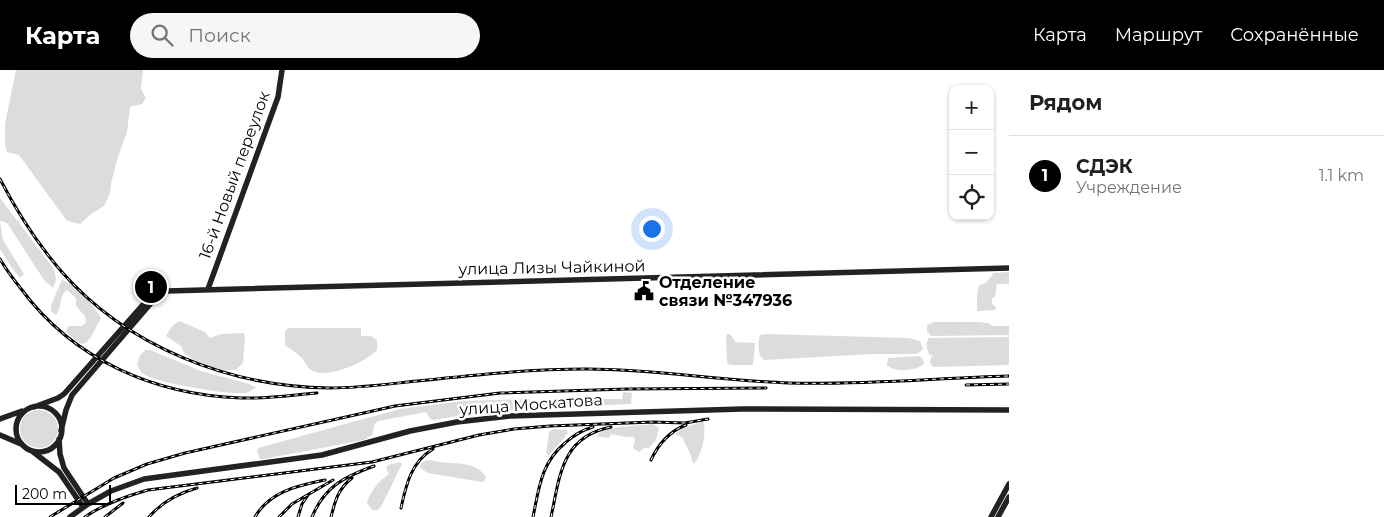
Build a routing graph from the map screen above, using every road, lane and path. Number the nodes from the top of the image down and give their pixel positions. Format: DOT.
graph roads {
  1 [pos="282,70"];
  2 [pos="1009,268"];
  3 [pos="208,289"];
  4 [pos="156,295"];
  5 [pos="31,407"];
  6 [pos="1009,410"];
  7 [pos="0,419"];
  8 [pos="61,431"];
  9 [pos="0,434"];
  10 [pos="60,438"];
  11 [pos="24,446"];
  12 [pos="30,450"];
  13 [pos="1009,484"];
  14 [pos="1009,497"];
  15 [pos="85,506"];
  16 [pos="70,517"];
  17 [pos="991,517"];
  18 [pos="998,517"];
  1 -- 3 [label="main road, 16-й Новый переулок"];
  2 -- 3 [label="main road, улица Лизы Чайкиной"];
  3 -- 4 [label="main road, улица Лизы Чайкиной"];
  4 -- 5 [label="main road, улица Лизы Чайкиной"];
  4 -- 8 [label="main road"];
  5 -- 7 [label="main road, улица Лизы Чайкиной"];
  5 -- 8 [label="main road"];
  5 -- 11 [label="main road"];
  6 -- 15 [label="main road, улица Москатова"];
  8 -- 10 [label="main road"];
  9 -- 11 [label="main road"];
  10 -- 12 [label="main road"];
  10 -- 15 [label="main road"];
  11 -- 12 [label="main road"];
  12 -- 15 [label="main road"];
  13 -- 17 [label="main road"];
  14 -- 18 [label="main road"];
  15 -- 16 [label="main road, улица Москатова"];
}
